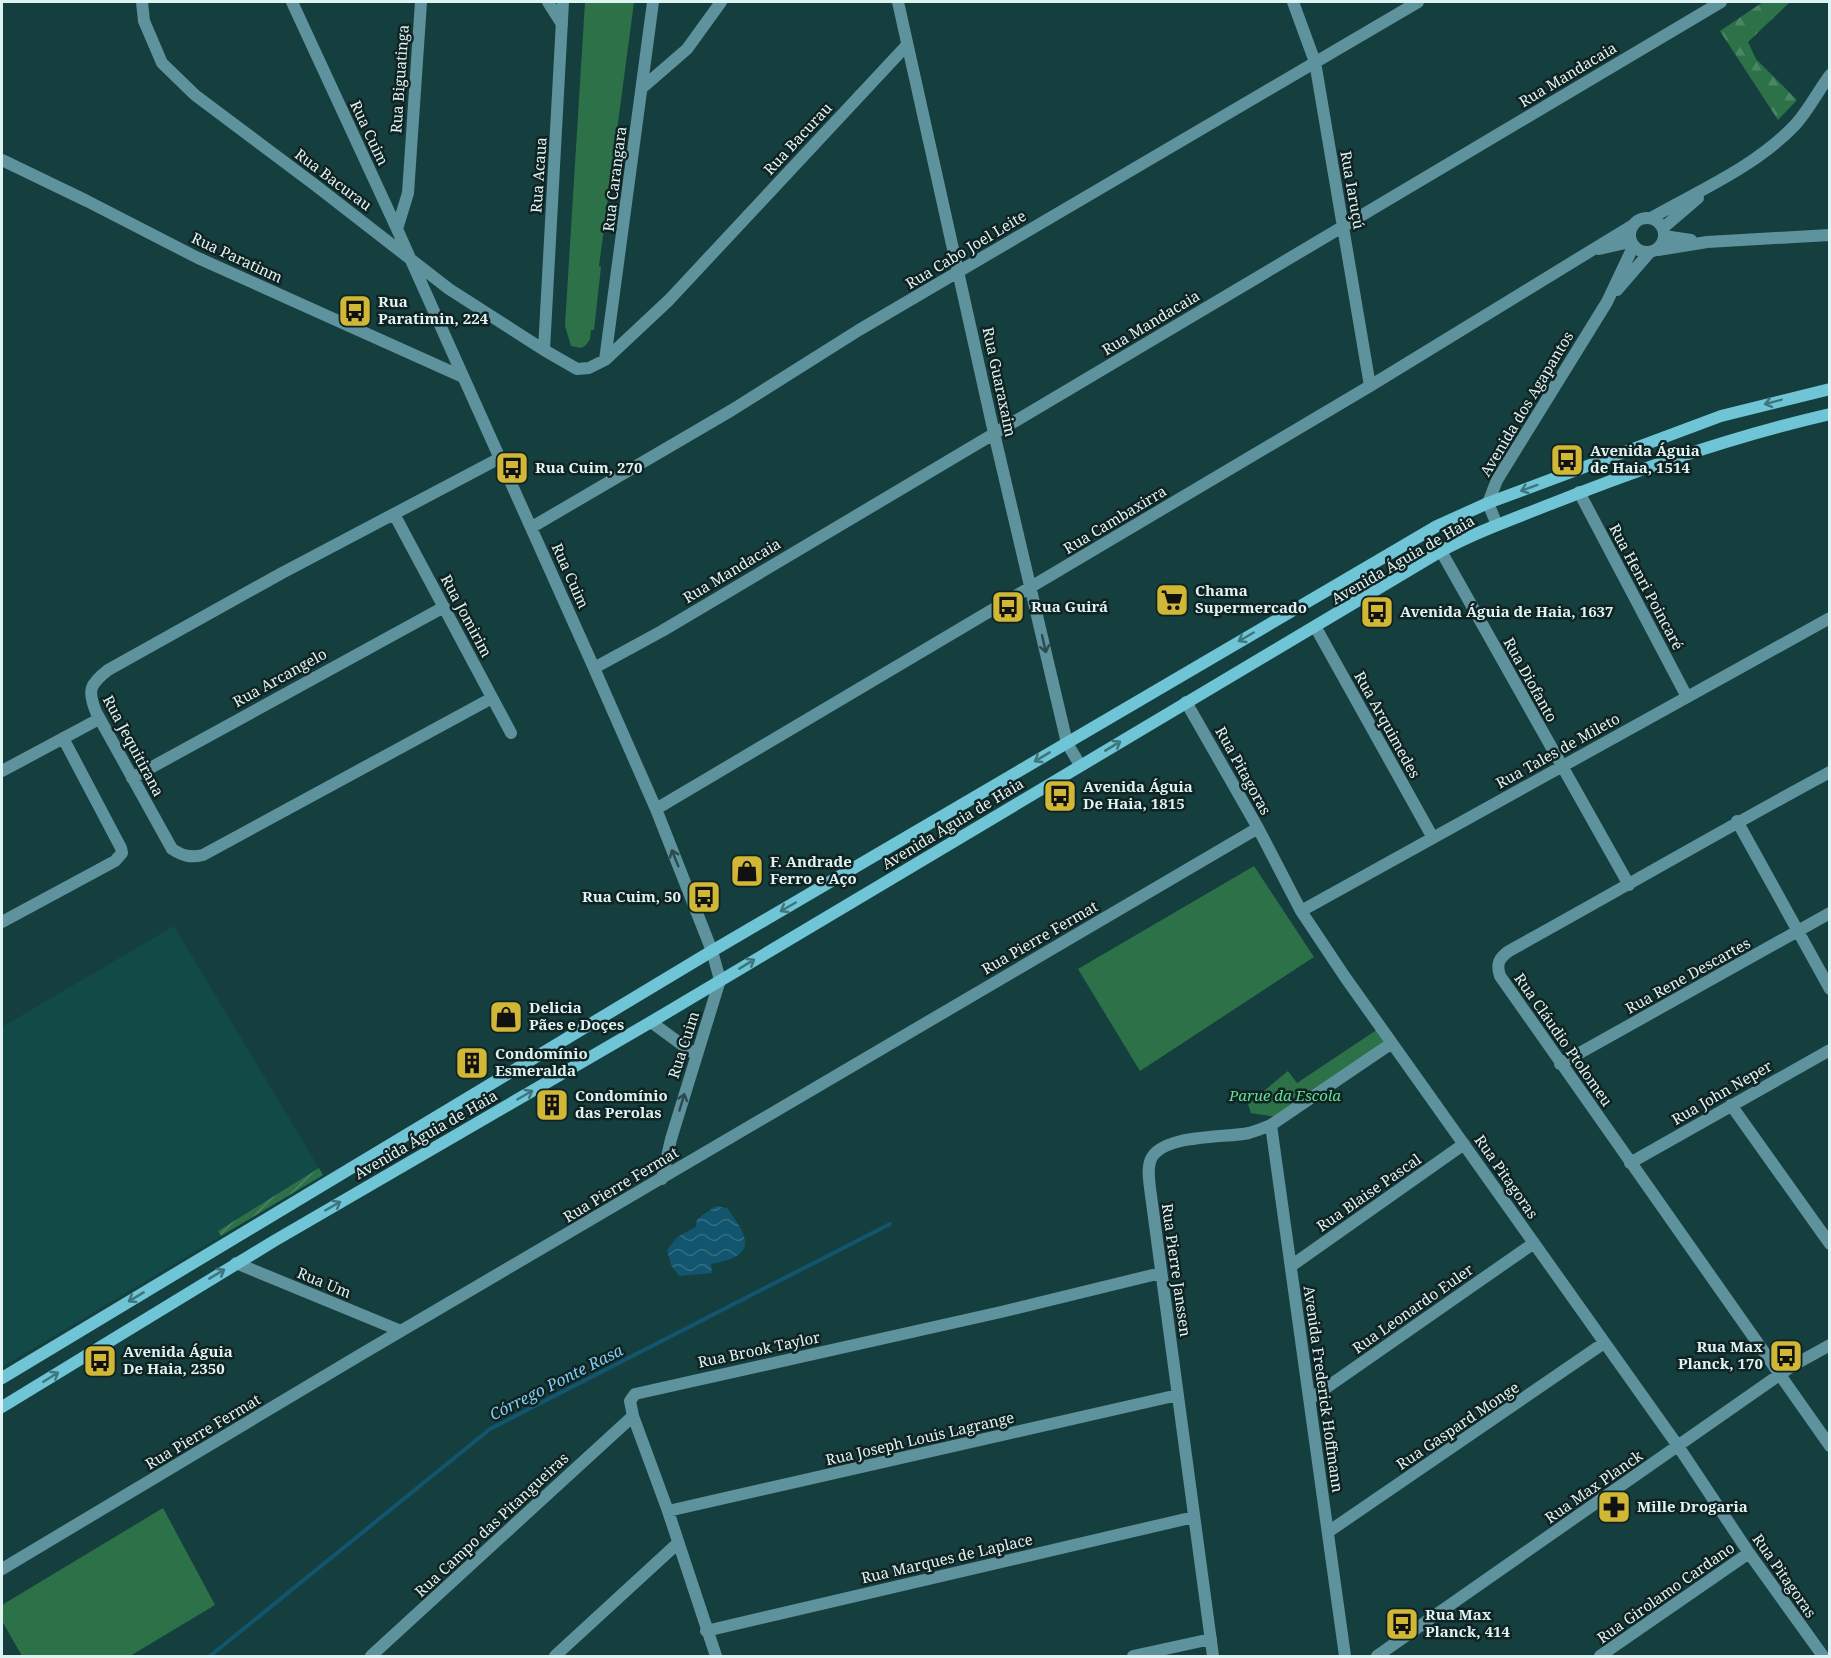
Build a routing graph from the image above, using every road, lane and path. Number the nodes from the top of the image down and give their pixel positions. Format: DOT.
graph roads {
  1 [pos="142,2"];
  2 [pos="292,2"];
  3 [pos="421,2"];
  4 [pos="548,2"];
  5 [pos="563,2"];
  6 [pos="653,2"];
  7 [pos="721,2"];
  8 [pos="898,2"];
  9 [pos="1293,2"];
  10 [pos="1418,2"];
  11 [pos="1721,2"];
  12 [pos="562,24"];
  13 [pos="907,45"];
  14 [pos="1315,62"];
  15 [pos="1830,75"];
  16 [pos="642,88"];
  17 [pos="2,160"];
  18 [pos="1710,187"];
  19 [pos="1651,218"];
  20 [pos="1633,225"];
  21 [pos="1343,226"];
  22 [pos="397,229"];
  23 [pos="1664,232"];
  24 [pos="1830,236"];
  25 [pos="1707,242"];
  26 [pos="1632,244"];
  27 [pos="1653,251"];
  28 [pos="1586,252"];
  29 [pos="409,257"];
  30 [pos="959,271"];
  31 [pos="1607,302"];
  32 [pos="544,350"];
  33 [pos="605,360"];
  34 [pos="463,377"];
  35 [pos="1370,386"];
  36 [pos="1830,389"];
  37 [pos="1830,414"];
  38 [pos="994,433"];
  39 [pos="500,458"];
  40 [pos="1579,492"];
  41 [pos="1488,503"];
  42 [pos="394,514"];
  43 [pos="1497,525"];
  44 [pos="532,527"];
  45 [pos="1441,551"];
  46 [pos="1030,587"];
  47 [pos="444,607"];
  48 [pos="1830,618"];
  49 [pos="1316,628"];
  50 [pos="594,668"];
  51 [pos="1687,697"];
  52 [pos="492,698"];
  53 [pos="1186,702"];
  54 [pos="99,718"];
  55 [pos="511,733"];
  56 [pos="63,738"];
  57 [pos="1067,743"];
  58 [pos="1080,765"];
  59 [pos="1561,766"];
  60 [pos="2,771"];
  61 [pos="1830,772"];
  62 [pos="132,777"];
  63 [pos="656,809"];
  64 [pos="1737,822"];
  65 [pos="1257,828"];
  66 [pos="1433,838"];
  67 [pos="1629,885"];
  68 [pos="1301,911"];
  69 [pos="1830,913"];
  70 [pos="2,922"];
  71 [pos="1797,931"];
  72 [pos="712,951"];
  73 [pos="720,980"];
  74 [pos="1830,989"];
  75 [pos="651,1022"];
  76 [pos="1392,1043"];
  77 [pos="1830,1050"];
  78 [pos="696,1055"];
  79 [pos="1560,1064"];
  80 [pos="1731,1105"];
  81 [pos="1271,1125"];
  82 [pos="1464,1144"];
  83 [pos="1630,1163"];
  84 [pos="662,1179"];
  85 [pos="282,1208"];
  86 [pos="282,1236"];
  87 [pos="1534,1243"];
  88 [pos="1830,1244"];
  89 [pos="236,1263"];
  90 [pos="1291,1266"];
  91 [pos="1161,1273"];
  92 [pos="401,1331"];
  93 [pos="1604,1343"];
  94 [pos="1830,1345"];
  95 [pos="1779,1375"];
  96 [pos="2,1378"];
  97 [pos="1178,1395"];
  98 [pos="1310,1399"];
  99 [pos="2,1407"];
  100 [pos="633,1416"];
  101 [pos="1678,1446"];
  102 [pos="1830,1446"];
  103 [pos="668,1512"];
  104 [pos="1194,1517"];
  105 [pos="1328,1532"];
  106 [pos="678,1544"];
  107 [pos="1749,1553"];
  108 [pos="2,1569"];
  109 [pos="706,1631"];
  110 [pos="1211,1639"];
  111 [pos="371,1656"];
  112 [pos="555,1656"];
  113 [pos="716,1656"];
  114 [pos="1133,1656"];
  115 [pos="1213,1656"];
  116 [pos="1345,1656"];
  117 [pos="1377,1656"];
  118 [pos="1600,1656"];
  119 [pos="1822,1656"];
  1 -- 29 [label="street, Rua Bacurau"];
  2 -- 22 [label="street, Rua Cuim"];
  3 -- 22 [label="street, Rua Biguatinga"];
  4 -- 12 [label="street"];
  5 -- 12 [label="street, Rua Acaua"];
  6 -- 16 [label="street, Rua Carangara"];
  7 -- 16 [label="street"];
  8 -- 13 [label="street, Rua Guaraxaim"];
  9 -- 14 [label="street, Rua Iaruçú"];
  10 -- 14 [label="street, Rua Cabo Joel Leite"];
  11 -- 21 [label="street, Rua Mandacaia"];
  12 -- 32 [label="street, Rua Acaua"];
  13 -- 30 [label="street, Rua Guaraxaim"];
  13 -- 33 [label="street, Rua Bacurau"];
  14 -- 21 [label="street, Rua Iaruçú"];
  14 -- 30 [label="street, Rua Cabo Joel Leite"];
  15 -- 18 [label="street"];
  16 -- 33 [label="street, Rua Carangara"];
  17 -- 34 [label="street, Rua Paratinm"];
  18 -- 19 [label="street"];
  18 -- 23 [label="street"];
  19 -- 20 [label="street"];
  19 -- 23 [label="street"];
  20 -- 26 [label="street"];
  20 -- 28 [label="street, Rua Cambaxirra"];
  21 -- 35 [label="street, Rua Iaruçú"];
  21 -- 38 [label="street, Rua Mandacaia"];
  22 -- 29 [label="street, Rua Cuim"];
  23 -- 25 [label="street"];
  23 -- 27 [label="street"];
  24 -- 25 [label="street"];
  25 -- 27 [label="street"];
  26 -- 27 [label="street"];
  26 -- 28 [label="street, Rua Cambaxirra"];
  26 -- 31 [label="street, Avenida dos Agapantos"];
  27 -- 31 [label="street, Avenida dos Agapantos"];
  28 -- 35 [label="street, Rua Cambaxirra"];
  29 -- 32 [label="street, Rua Bacurau"];
  29 -- 34 [label="street, Rua Cuim"];
  30 -- 38 [label="street, Rua Guaraxaim"];
  30 -- 44 [label="street, Rua Cabo Joel Leite"];
  31 -- 41 [label="street, Avenida dos Agapantos"];
  32 -- 33 [label="street, Rua Bacurau"];
  34 -- 39 [label="street, Rua Cuim"];
  35 -- 46 [label="street, Rua Cambaxirra"];
  36 -- 41 [label="main road, Avenida Águia de Haia, one-way"];
  37 -- 40 [label="main road, Avenida Águia de Haia"];
  38 -- 46 [label="street, Rua Guaraxaim"];
  38 -- 50 [label="street, Rua Mandacaia"];
  39 -- 42 [label="street, Rua Jequitirana"];
  39 -- 44 [label="street, Rua Cuim"];
  40 -- 43 [label="main road, Avenida Águia de Haia"];
  40 -- 51 [label="street, Rua Henri Poincaré"];
  41 -- 43 [label="street"];
  41 -- 57 [label="main road, Avenida Águia de Haia, one-way"];
  42 -- 47 [label="street, Rua Jomirim"];
  42 -- 54 [label="street, Rua Jequitirana"];
  43 -- 45 [label="main road, Avenida Águia de Haia"];
  44 -- 50 [label="street, Rua Cuim"];
  45 -- 49 [label="main road, Avenida Águia de Haia"];
  45 -- 59 [label="street, Rua Diofanto"];
  46 -- 57 [label="street, Rua Guaraxaim, one-way"];
  46 -- 63 [label="street, Rua Cambaxirra"];
  47 -- 52 [label="street, Rua Jomirim"];
  47 -- 62 [label="street, Rua Arcangelo"];
  48 -- 51 [label="street, Rua Tales de Mileto"];
  49 -- 53 [label="main road, Avenida Águia de Haia"];
  49 -- 66 [label="street, Rua Arquimedes"];
  50 -- 63 [label="street, Rua Cuim"];
  51 -- 59 [label="street, Rua Tales de Mileto"];
  52 -- 55 [label="street, Rua Jomirim"];
  52 -- 62 [label="street, Rua Jequitirana"];
  58 -- 53 [label="main road, Avenida Águia de Haia, one-way"];
  53 -- 65 [label="street, Rua Pitagoras"];
  54 -- 56 [label="street"];
  54 -- 62 [label="street, Rua Jequitirana"];
  56 -- 60 [label="street"];
  56 -- 70 [label="street"];
  57 -- 58 [label="street, Rua Guaraxaim"];
  57 -- 72 [label="main road, Avenida Águia de Haia, one-way"];
  73 -- 58 [label="main road, Avenida Águia de Haia, one-way"];
  59 -- 66 [label="street, Rua Tales de Mileto"];
  59 -- 67 [label="street, Rua Diofanto"];
  61 -- 64 [label="street, Rua Cláudio Ptolomeu"];
  72 -- 63 [label="street, Rua Cuim, one-way"];
  64 -- 67 [label="street, Rua Cláudio Ptolomeu"];
  64 -- 71 [label="street"];
  65 -- 68 [label="street, Rua Pitagoras"];
  65 -- 84 [label="street, Rua Pierre Fermat"];
  66 -- 68 [label="street, Rua Tales de Mileto"];
  67 -- 79 [label="street, Rua Cláudio Ptolomeu"];
  68 -- 76 [label="street, Rua Pitagoras"];
  69 -- 71 [label="street, Rua Rene Descartes"];
  71 -- 74 [label="street"];
  71 -- 79 [label="street, Rua Rene Descartes"];
  72 -- 73 [label="street, Rua Cuim"];
  72 -- 85 [label="main road, Avenida Águia de Haia"];
  73 -- 75 [label="main road, Avenida Águia de Haia"];
  73 -- 78 [label="street, Rua Cuim"];
  75 -- 78 [label="street"];
  86 -- 75 [label="main road, Avenida Águia de Haia, one-way"];
  76 -- 81 [label="street, Rua Pierre Janssen"];
  76 -- 82 [label="street, Rua Pitagoras"];
  77 -- 80 [label="street, Rua John Neper"];
  84 -- 78 [label="street, Rua Cuim, one-way"];
  79 -- 83 [label="street, Rua Cláudio Ptolomeu"];
  80 -- 83 [label="street, Rua John Neper"];
  80 -- 88 [label="street"];
  81 -- 90 [label="street, Avenida Frederick Hoffmann"];
  81 -- 91 [label="street, Rua Pierre Janssen"];
  82 -- 87 [label="street, Rua Pitagoras"];
  82 -- 90 [label="street, Rua Blaise Pascal"];
  83 -- 95 [label="street, Rua Cláudio Ptolomeu"];
  84 -- 92 [label="street, Rua Pierre Fermat"];
  85 -- 86 [label="main road"];
  85 -- 96 [label="main road, Avenida Águia de Haia, one-way"];
  86 -- 89 [label="main road, Avenida Águia de Haia"];
  87 -- 93 [label="street, Rua Pitagoras"];
  87 -- 98 [label="street, Rua Leonardo Euler"];
  89 -- 92 [label="street, Rua Um"];
  99 -- 89 [label="main road, Avenida Águia de Haia, one-way"];
  90 -- 98 [label="street, Avenida Frederick Hoffmann"];
  91 -- 97 [label="street, Rua Pierre Janssen"];
  91 -- 100 [label="street, Rua Brook Taylor"];
  92 -- 108 [label="street, Rua Pierre Fermat"];
  93 -- 101 [label="street, Rua Pitagoras"];
  93 -- 105 [label="street, Rua Gaspard Monge"];
  94 -- 95 [label="street, Rua Max Planck"];
  95 -- 101 [label="street, Rua Max Planck"];
  95 -- 102 [label="street, Rua Cláudio Ptolomeu"];
  97 -- 103 [label="street, Rua Joseph Louis Lagrange"];
  97 -- 104 [label="street, Rua Pierre Janssen"];
  98 -- 105 [label="street, Avenida Frederick Hoffmann"];
  100 -- 103 [label="street"];
  100 -- 111 [label="street, Rua Campo das Pitangueiras"];
  101 -- 107 [label="street, Rua Pitagoras"];
  101 -- 117 [label="street, Rua Max Planck"];
  103 -- 106 [label="street"];
  104 -- 109 [label="street, Rua Marques de Laplace"];
  104 -- 110 [label="street, Rua Pierre Janssen"];
  105 -- 116 [label="street, Avenida Frederick Hoffmann"];
  106 -- 109 [label="street"];
  106 -- 112 [label="street"];
  107 -- 118 [label="street, Rua Girolamo Cardano"];
  107 -- 119 [label="street, Rua Pitagoras"];
  109 -- 113 [label="street"];
  110 -- 114 [label="street"];
  110 -- 115 [label="street, Rua Pierre Janssen"];
}
